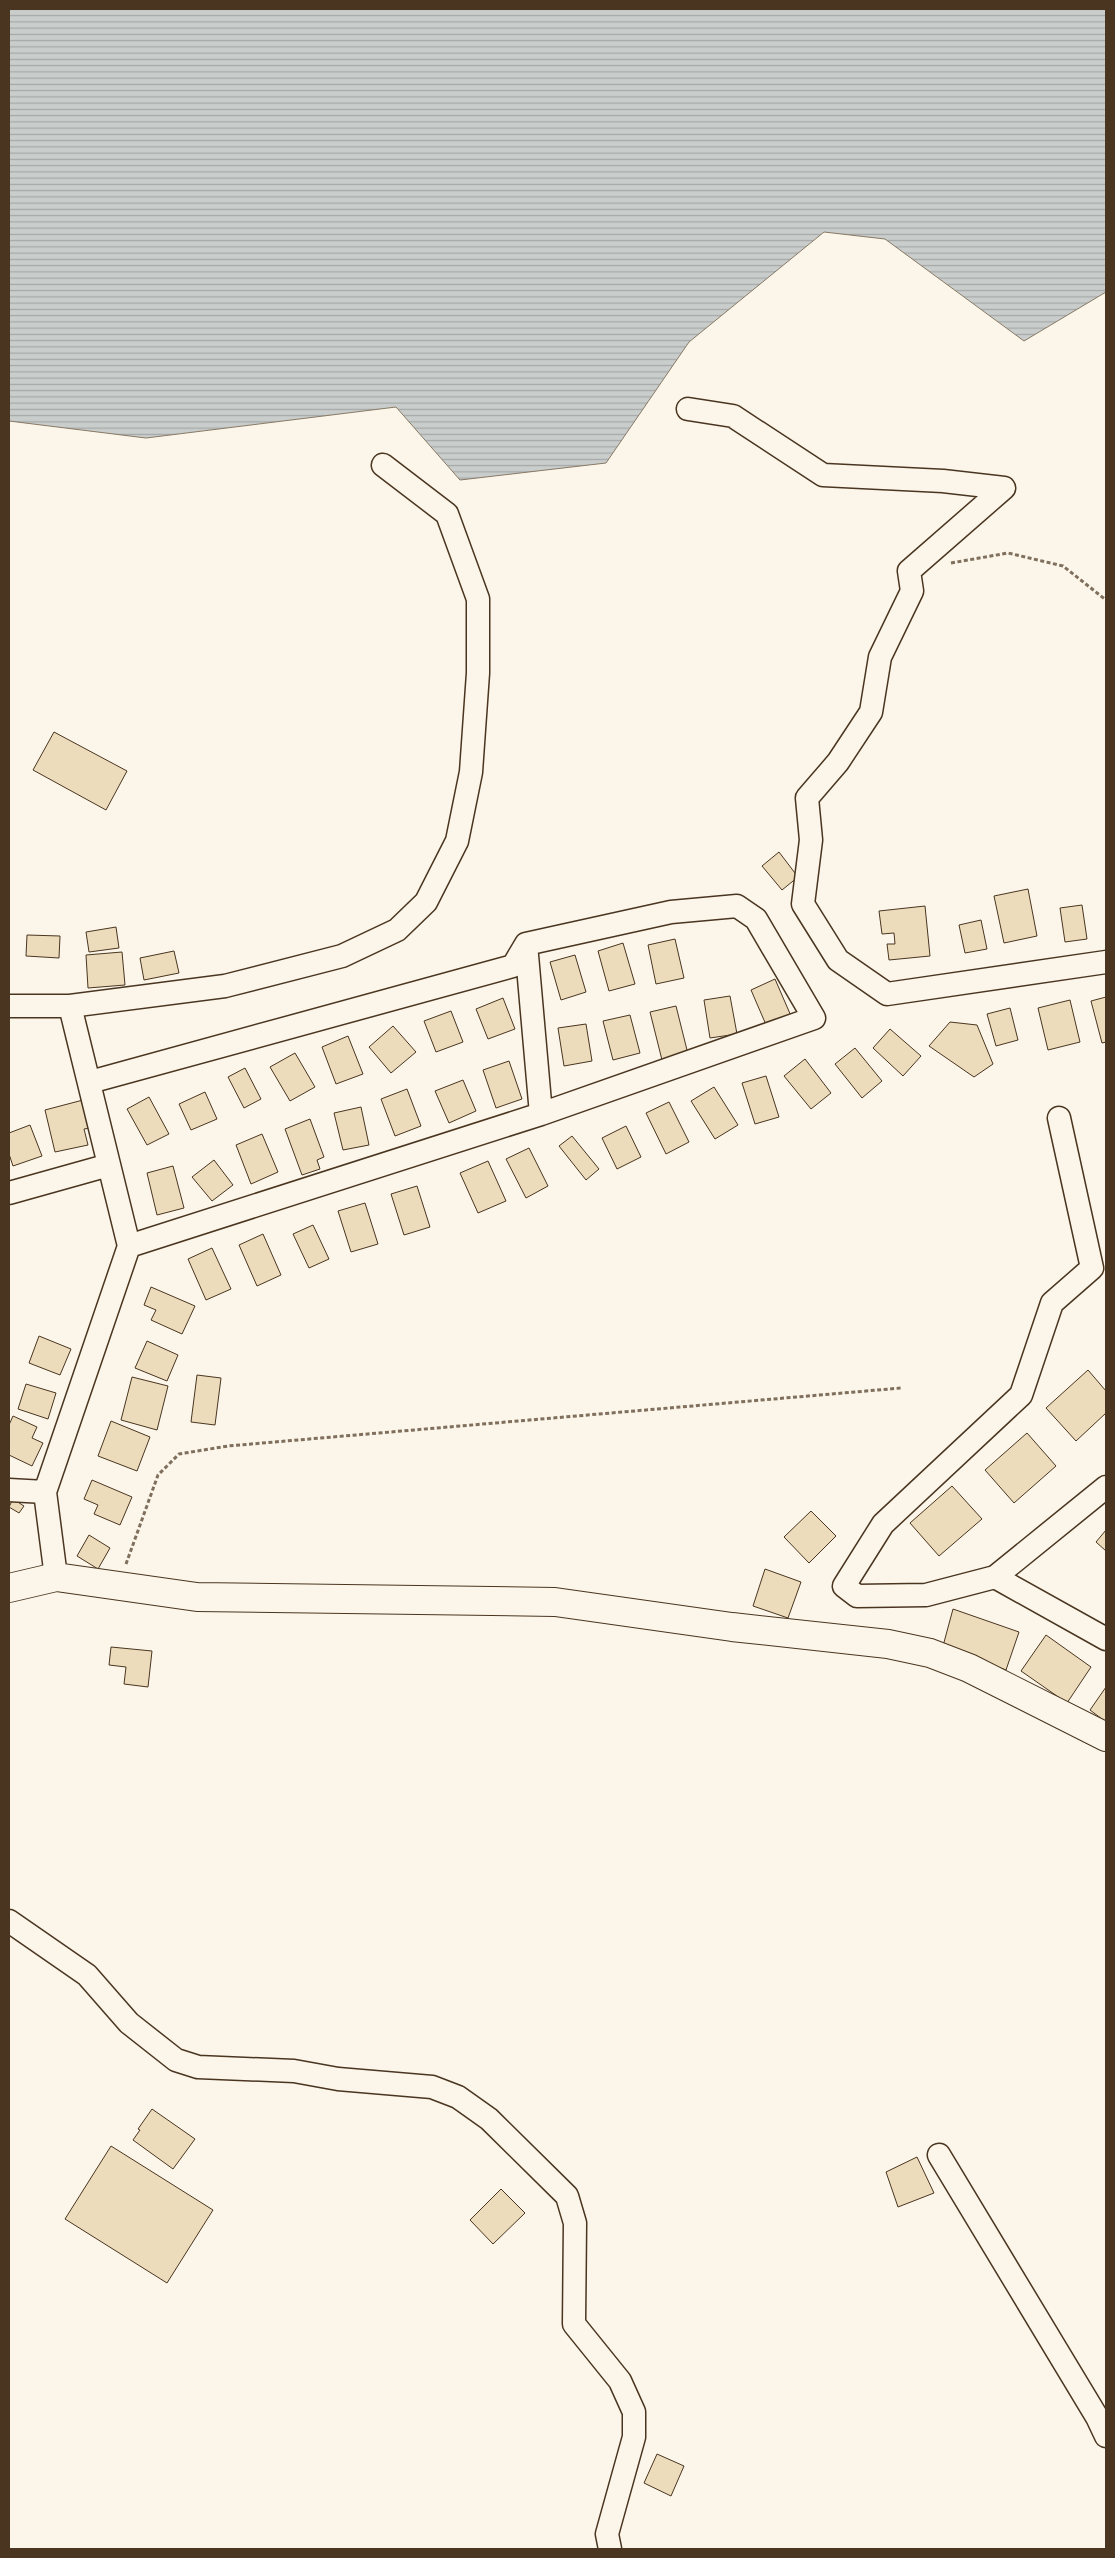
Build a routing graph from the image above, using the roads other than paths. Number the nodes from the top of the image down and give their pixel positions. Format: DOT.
graph roads {
  1 [pos="688,409"];
  2 [pos="382,465"];
  3 [pos="526,944"];
  4 [pos="1106,962"];
  5 [pos="9,1006"];
  6 [pos="70,1006"];
  7 [pos="90,1082"];
  8 [pos="541,1114"];
  9 [pos="1059,1118"];
  10 [pos="109,1164"];
  11 [pos="9,1193"];
  12 [pos="129,1246"];
  13 [pos="1106,1488"];
  14 [pos="9,1490"];
  15 [pos="46,1492"];
  16 [pos="56,1577"];
  17 [pos="995,1577"];
  18 [pos="9,1588"];
  19 [pos="1106,1639"];
  20 [pos="1106,1737"];
  21 [pos="9,1921"];
  22 [pos="939,2155"];
  23 [pos="1106,2436"];
  24 [pos="610,2549"];
  1 -- 4 [label="street"];
  2 -- 6 [label="street"];
  3 -- 7 [label="street"];
  3 -- 8 [label="street"];
  3 -- 8 [label="street"];
  5 -- 6 [label="street"];
  6 -- 7 [label="street"];
  7 -- 10 [label="street"];
  8 -- 12 [label="street"];
  9 -- 17 [label="street"];
  10 -- 11 [label="street"];
  10 -- 12 [label="street"];
  12 -- 15 [label="street"];
  13 -- 17 [label="street"];
  14 -- 15 [label="street"];
  15 -- 16 [label="street"];
  16 -- 18 [label="main road"];
  16 -- 20 [label="main road"];
  17 -- 19 [label="street"];
  21 -- 24 [label="street"];
  22 -- 23 [label="street"];
}
